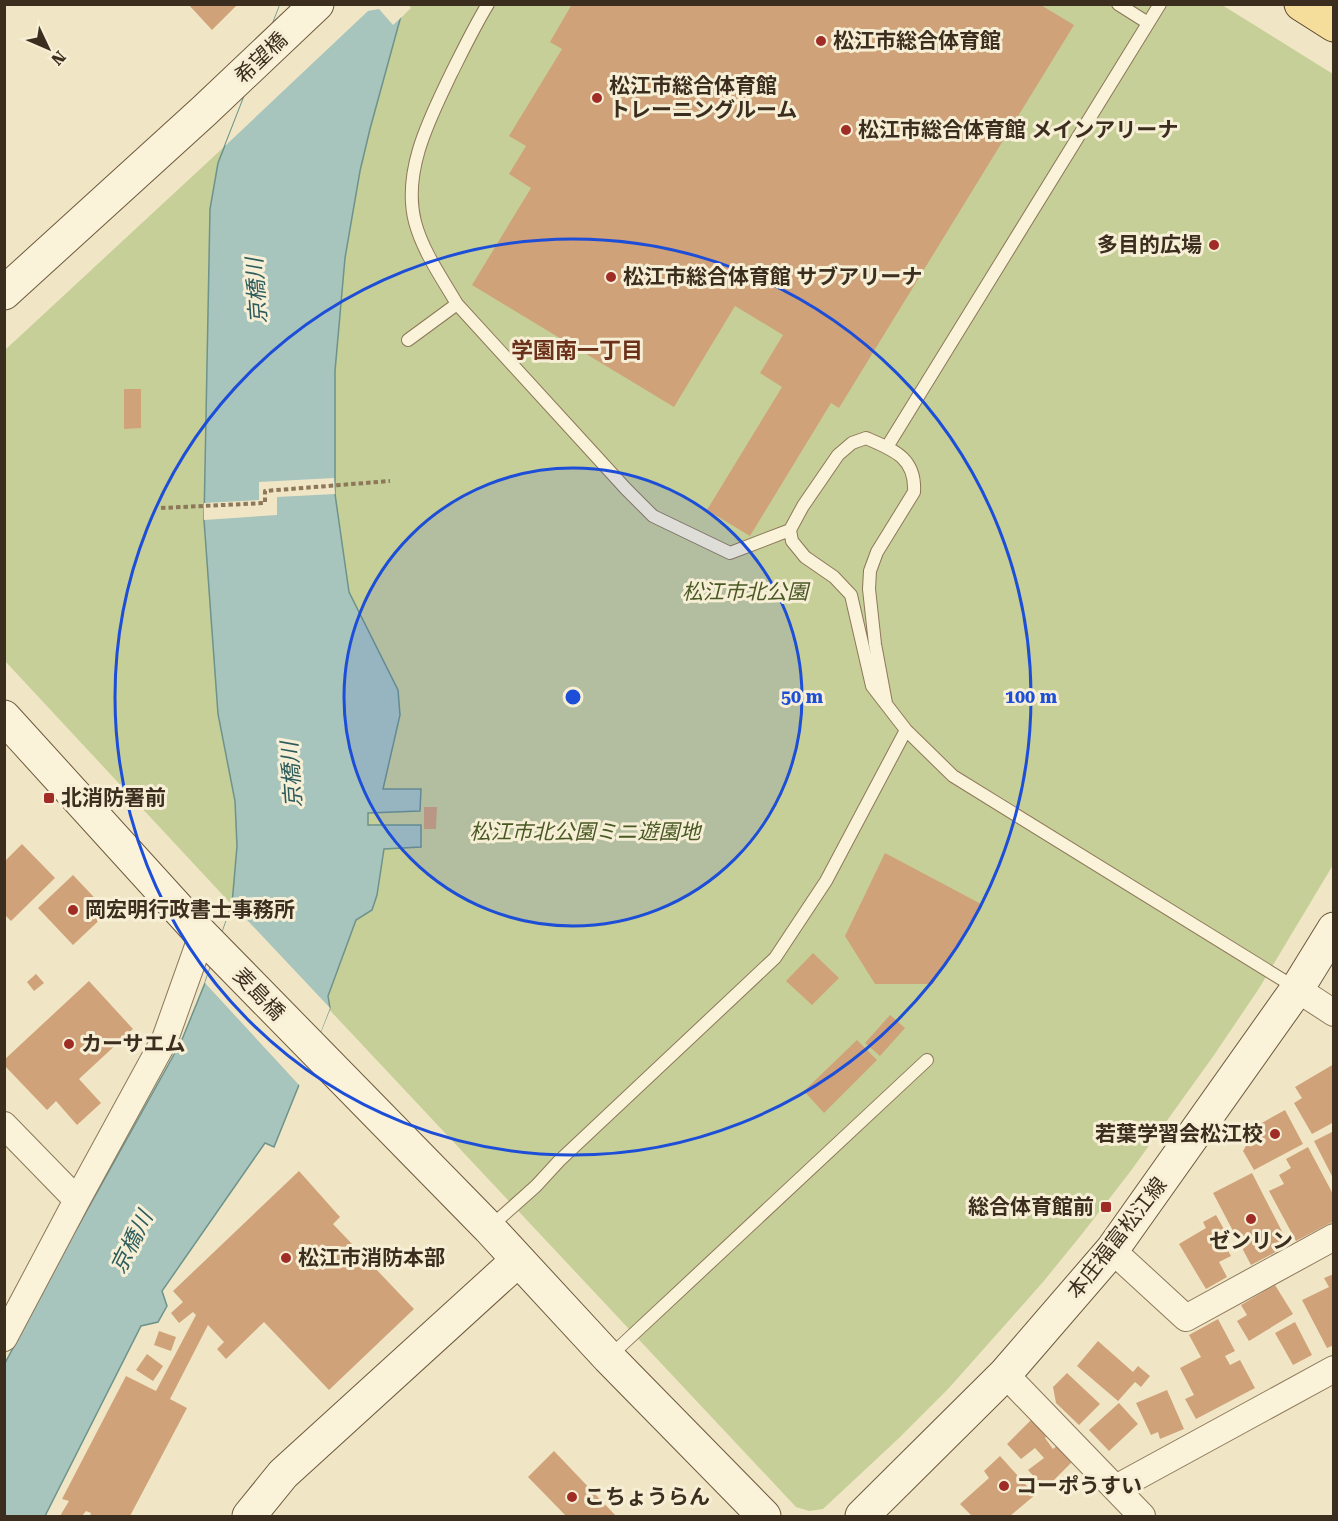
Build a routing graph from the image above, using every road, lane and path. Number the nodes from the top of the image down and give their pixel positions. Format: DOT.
graph roads {
  1 [pos="316,4"];
  2 [pos="488,4"];
  3 [pos="1118,4"];
  4 [pos="1160,4"];
  5 [pos="1300,4"];
  6 [pos="1148,23"];
  7 [pos="1334,25"];
  8 [pos="4,292"];
  9 [pos="457,304"];
  10 [pos="408,340"];
  11 [pos="887,447"];
  12 [pos="390,481"];
  13 [pos="161,508"];
  14 [pos="790,530"];
  15 [pos="886,703"];
  16 [pos="4,717"];
  17 [pos="906,729"];
  18 [pos="1334,929"];
  19 [pos="202,935"];
  20 [pos="1297,989"];
  21 [pos="1334,1013"];
  22 [pos="927,1060"];
  23 [pos="4,1125"];
  24 [pos="76,1200"];
  25 [pos="489,1228"];
  26 [pos="1334,1238"];
  27 [pos="1112,1250"];
  28 [pos="518,1260"];
  29 [pos="4,1338"];
  30 [pos="609,1358"];
  31 [pos="1334,1370"];
  32 [pos="1005,1374"];
  33 [pos="1116,1488"];
  34 [pos="249,1516"];
  35 [pos="764,1516"];
  36 [pos="862,1516"];
  37 [pos="1142,1516"];
  1 -- 8 [label="street, 希望橋"];
  2 -- 9 [label="lane"];
  3 -- 6 [label="lane"];
  4 -- 6 [label="lane"];
  5 -- 7 [label="main road"];
  6 -- 11 [label="lane"];
  9 -- 10 [label="lane"];
  9 -- 14 [label="lane"];
  11 -- 14 [label="lane"];
  11 -- 15 [label="lane"];
  12 -- 13 [label="path"];
  14 -- 15 [label="lane"];
  15 -- 17 [label="lane"];
  16 -- 19 [label="street, 麦島橋"];
  17 -- 20 [label="lane"];
  17 -- 25 [label="lane"];
  18 -- 20 [label="street, 本庄福富松江線"];
  19 -- 24 [label="street"];
  19 -- 25 [label="street, 麦島橋"];
  20 -- 21 [label="street"];
  20 -- 27 [label="street, 本庄福富松江線"];
  22 -- 30 [label="lane"];
  23 -- 24 [label="street"];
  24 -- 29 [label="street"];
  25 -- 28 [label="street, 麦島橋"];
  26 -- 27 [label="street"];
  27 -- 32 [label="street, 本庄福富松江線"];
  28 -- 30 [label="street, 麦島橋"];
  28 -- 34 [label="street"];
  30 -- 35 [label="street, 麦島橋"];
  31 -- 33 [label="street"];
  32 -- 33 [label="street"];
  32 -- 36 [label="street, 本庄福富松江線"];
  33 -- 37 [label="street"];
}
